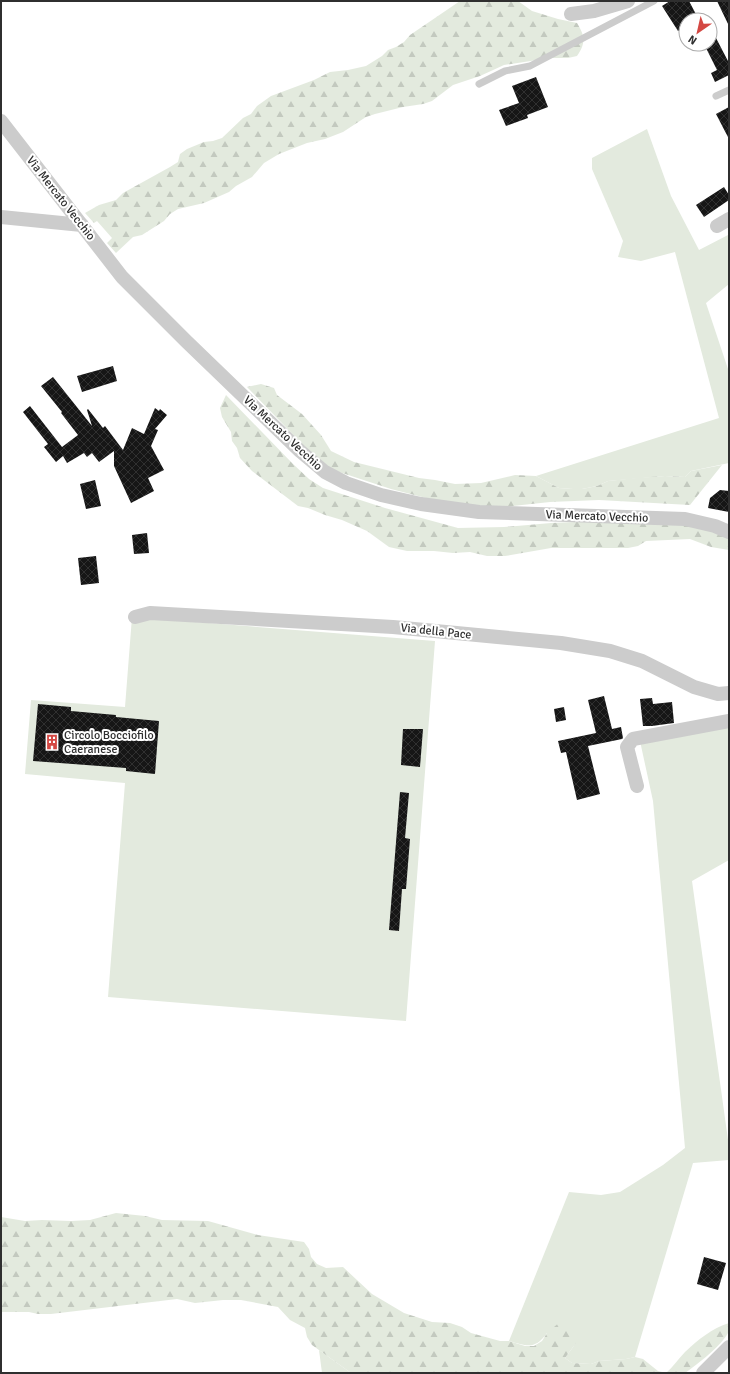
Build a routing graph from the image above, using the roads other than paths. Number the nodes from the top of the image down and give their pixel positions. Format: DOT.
graph roads {
  1 [pos="628,1"];
  2 [pos="654,1"];
  3 [pos="571,14"];
  4 [pos="479,84"];
  5 [pos="729,90"];
  6 [pos="716,96"];
  7 [pos="1,121"];
  8 [pos="1,217"];
  9 [pos="82,225"];
  10 [pos="729,532"];
  11 [pos="134,617"];
  12 [pos="729,693"];
  13 [pos="729,721"];
  14 [pos="637,786"];
  15 [pos="729,1347"];
  16 [pos="703,1373"];
  1 -- 3 [label="street"];
  2 -- 4 [label="lane"];
  5 -- 6 [label="lane"];
  7 -- 9 [label="street, Via Mercato Vecchio"];
  8 -- 9 [label="street"];
  9 -- 10 [label="street, Via Mercato Vecchio"];
  11 -- 12 [label="street, Via della Pace"];
  13 -- 14 [label="street"];
  15 -- 16 [label="street"];
}
